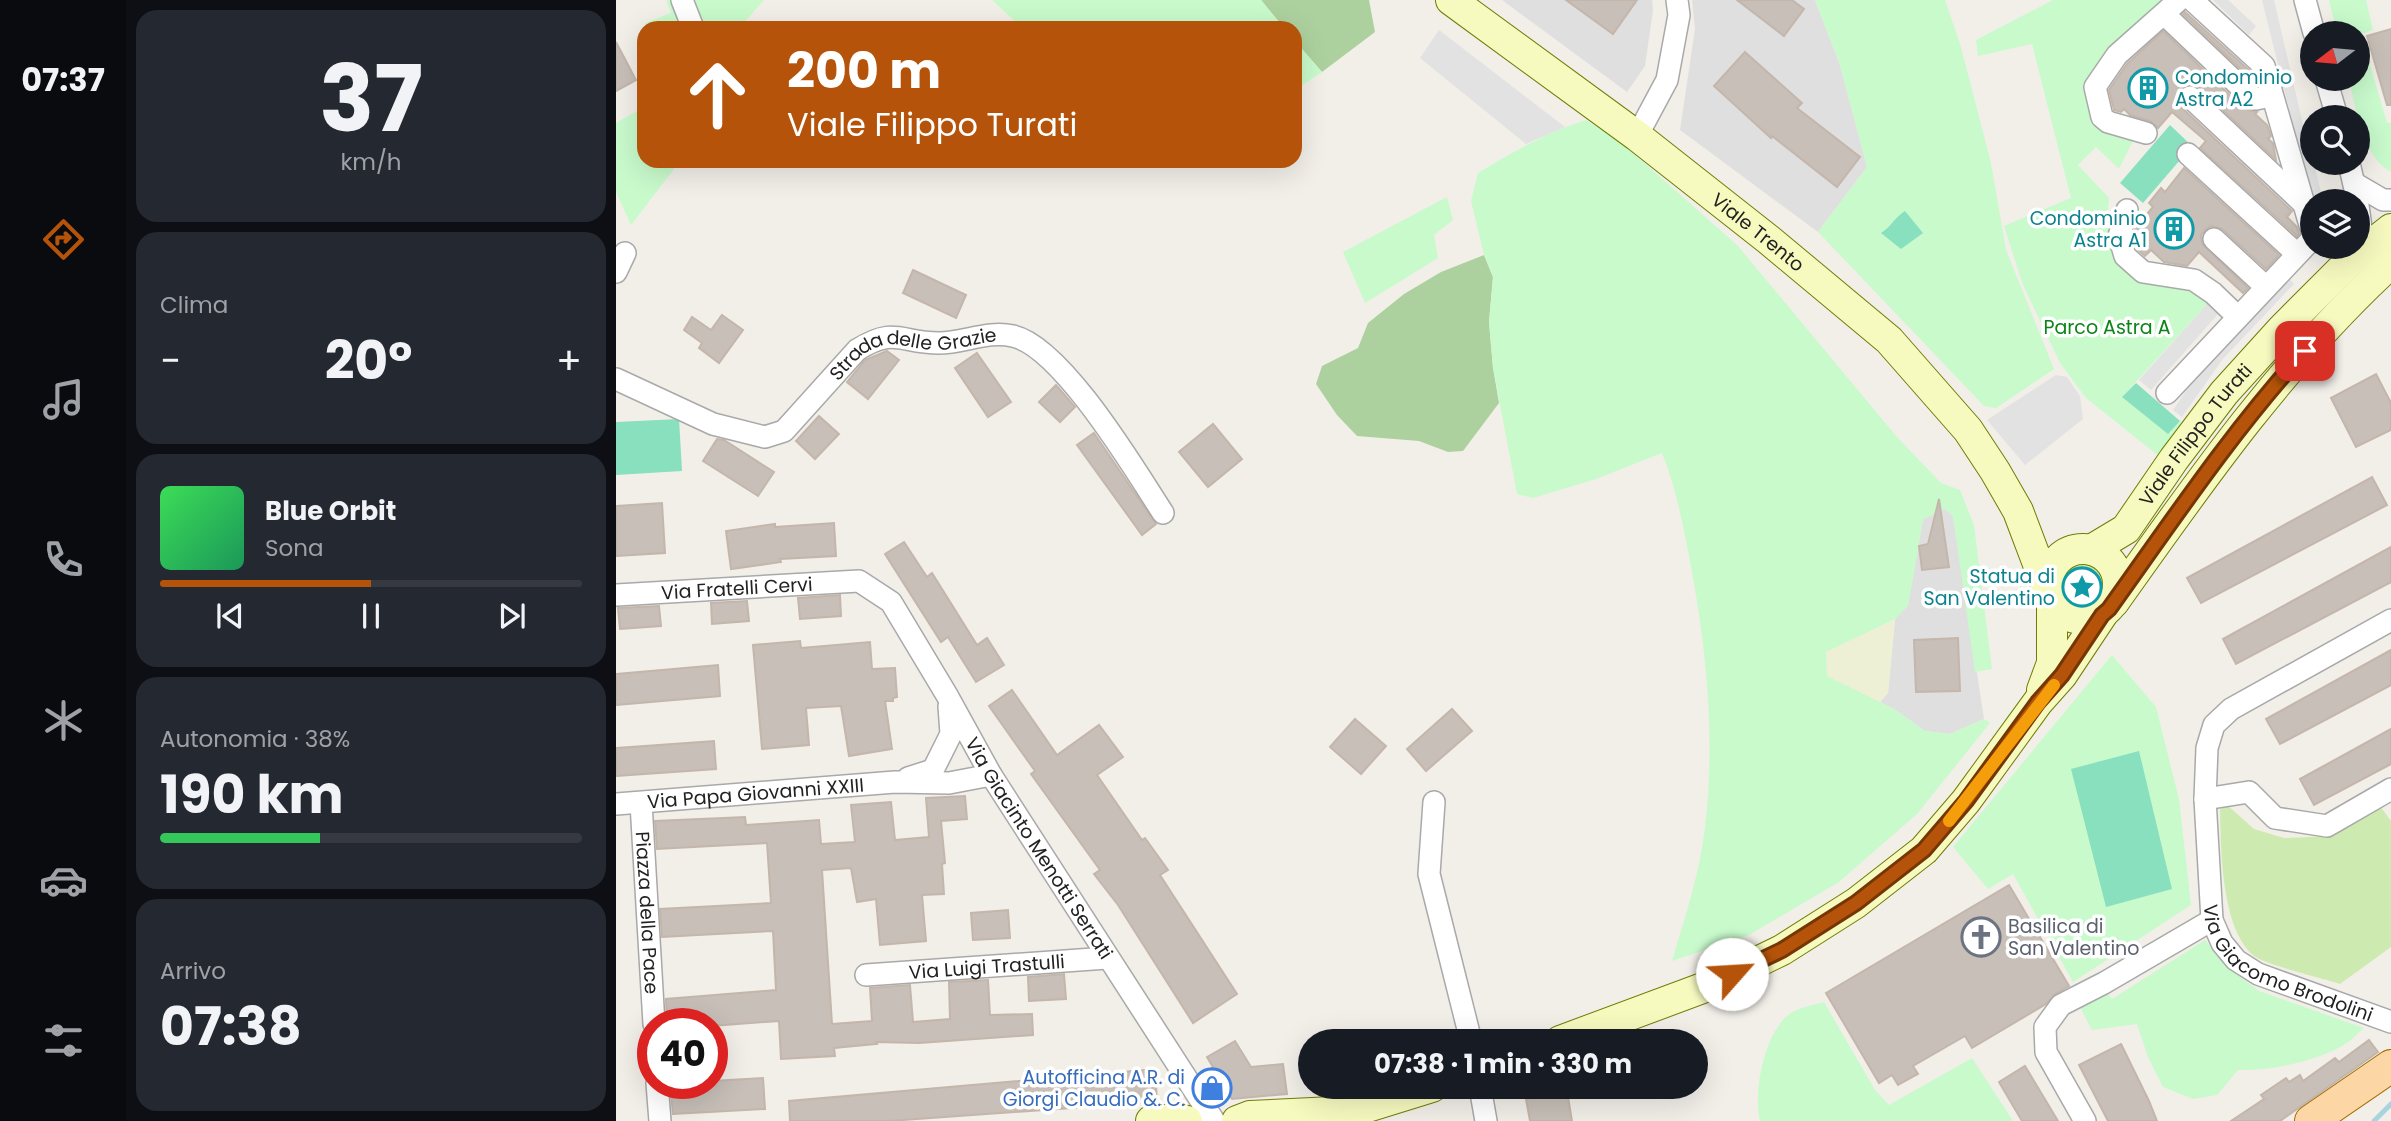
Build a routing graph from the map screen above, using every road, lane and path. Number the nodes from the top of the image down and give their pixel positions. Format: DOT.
graph roads {
  1 [pos="681,0"];
  2 [pos="1451,0"];
  3 [pos="1677,0"];
  4 [pos="2192,0"];
  5 [pos="2305,0"];
  6 [pos="2171,7"];
  7 [pos="690,21"];
  8 [pos="2311,21"];
  9 [pos="2271,91"];
  10 [pos="2248,94"];
  11 [pos="2190,96"];
  12 [pos="2281,124"];
  13 [pos="2146,134"];
  14 [pos="1637,136"];
  15 [pos="2188,154"];
  16 [pos="2293,166"];
  17 [pos="2270,172"];
  18 [pos="2353,175"];
  19 [pos="2300,190"];
  20 [pos="2300,200"];
  21 [pos="2391,200"];
  22 [pos="2127,210"];
  23 [pos="2391,229"];
  24 [pos="2214,239"];
  25 [pos="2300,244"];
  26 [pos="2370,246"];
  27 [pos="2300,251"];
  28 [pos="2355,259"];
  29 [pos="2391,263"];
  30 [pos="2266,287"];
  31 [pos="2238,317"];
  32 [pos="616,379"];
  33 [pos="2167,393"];
  34 [pos="2018,512"];
  35 [pos="1163,513"];
  36 [pos="2080,551"];
  37 [pos="859,581"];
  38 [pos="616,595"];
  39 [pos="2051,597"];
  40 [pos="2108,608"];
  41 [pos="2391,620"];
  42 [pos="948,697"];
  43 [pos="2038,702"];
  44 [pos="933,770"];
  45 [pos="991,775"];
  46 [pos="895,782"];
  47 [pos="2391,789"];
  48 [pos="2205,799"];
  49 [pos="1434,802"];
  50 [pos="641,803"];
  51 [pos="616,804"];
  52 [pos="2212,920"];
  53 [pos="1107,958"];
  54 [pos="866,975"];
  55 [pos="653,1008"];
  56 [pos="2391,1021"];
  57 [pos="1468,1029"];
  58 [pos="1592,1029"];
  59 [pos="2391,1066"];
  60 [pos="658,1099"];
  61 [pos="1392,1099"];
  62 [pos="1482,1099"];
  63 [pos="1348,1112"];
  64 [pos="660,1121"];
  65 [pos="1151,1121"];
  66 [pos="1187,1121"];
  67 [pos="1214,1121"];
  68 [pos="1237,1121"];
  69 [pos="1312,1121"];
  70 [pos="1486,1121"];
  71 [pos="2085,1121"];
  72 [pos="2311,1121"];
  1 -- 7 [label="street"];
  2 -- 14 [label="street, Viale Trento"];
  3 -- 14 [label="street"];
  4 -- 9 [label="street"];
  5 -- 8 [label="street"];
  6 -- 10 [label="street"];
  6 -- 13 [label="street"];
  9 -- 10 [label="street"];
  9 -- 12 [label="street"];
  10 -- 12 [label="street"];
  11 -- 17 [label="street"];
  12 -- 16 [label="street"];
  14 -- 34 [label="street, Viale Trento"];
  15 -- 25 [label="street"];
  16 -- 17 [label="street"];
  16 -- 19 [label="street"];
  17 -- 20 [label="street"];
  18 -- 21 [label="street"];
  22 -- 31 [label="street"];
  23 -- 26 [label="street, Viale Filippo Turati"];
  24 -- 30 [label="street"];
  27 -- 30 [label="street"];
  28 -- 36 [label="street, Viale Filippo Turati"];
  29 -- 40 [label="street, Viale Filippo Turati"];
  30 -- 31 [label="street"];
  31 -- 33 [label="street"];
  32 -- 35 [label="street, Strada delle Grazie"];
  34 -- 36 [label="street, Viale Trento"];
  34 -- 39 [label="street, Viale Trento"];
  36 -- 39 [label="street"];
  36 -- 40 [label="street"];
  37 -- 38 [label="street, Via Fratelli Cervi"];
  37 -- 42 [label="street, Via Giacinto Menotti Serrati"];
  39 -- 40 [label="street"];
  39 -- 43 [label="street, Viale Filippo Turati"];
  40 -- 43 [label="street, Viale Filippo Turati"];
  41 -- 48 [label="street, Via Giacomo Brodolini"];
  42 -- 44 [label="street"];
  42 -- 45 [label="street, Via Giacinto Menotti Serrati"];
  43 -- 58 [label="street, Viale Filippo Turati"];
  44 -- 45 [label="street, Via Papa Giovanni XXIII"];
  44 -- 46 [label="street, Via Papa Giovanni XXIII"];
  45 -- 46 [label="street, Via Papa Giovanni XXIII"];
  45 -- 53 [label="street, Via Giacinto Menotti Serrati"];
  46 -- 50 [label="street, Via Papa Giovanni XXIII"];
  47 -- 48 [label="street"];
  48 -- 52 [label="street, Via Giacomo Brodolini"];
  49 -- 57 [label="street"];
  50 -- 51 [label="street, Via Papa Giovanni XXIII"];
  50 -- 55 [label="street, Piazza della Pace"];
  52 -- 56 [label="street, Via Giacomo Brodolini"];
  52 -- 71 [label="street"];
  53 -- 54 [label="street, Via Luigi Trastulli"];
  53 -- 67 [label="street, Via Giacinto Menotti Serrati"];
  59 -- 72 [label="main road"];
  60 -- 64 [label="street"];
  61 -- 63 [label="street"];
  62 -- 70 [label="street"];
  63 -- 68 [label="street"];
  63 -- 69 [label="street"];
  65 -- 66 [label="street"];
}
